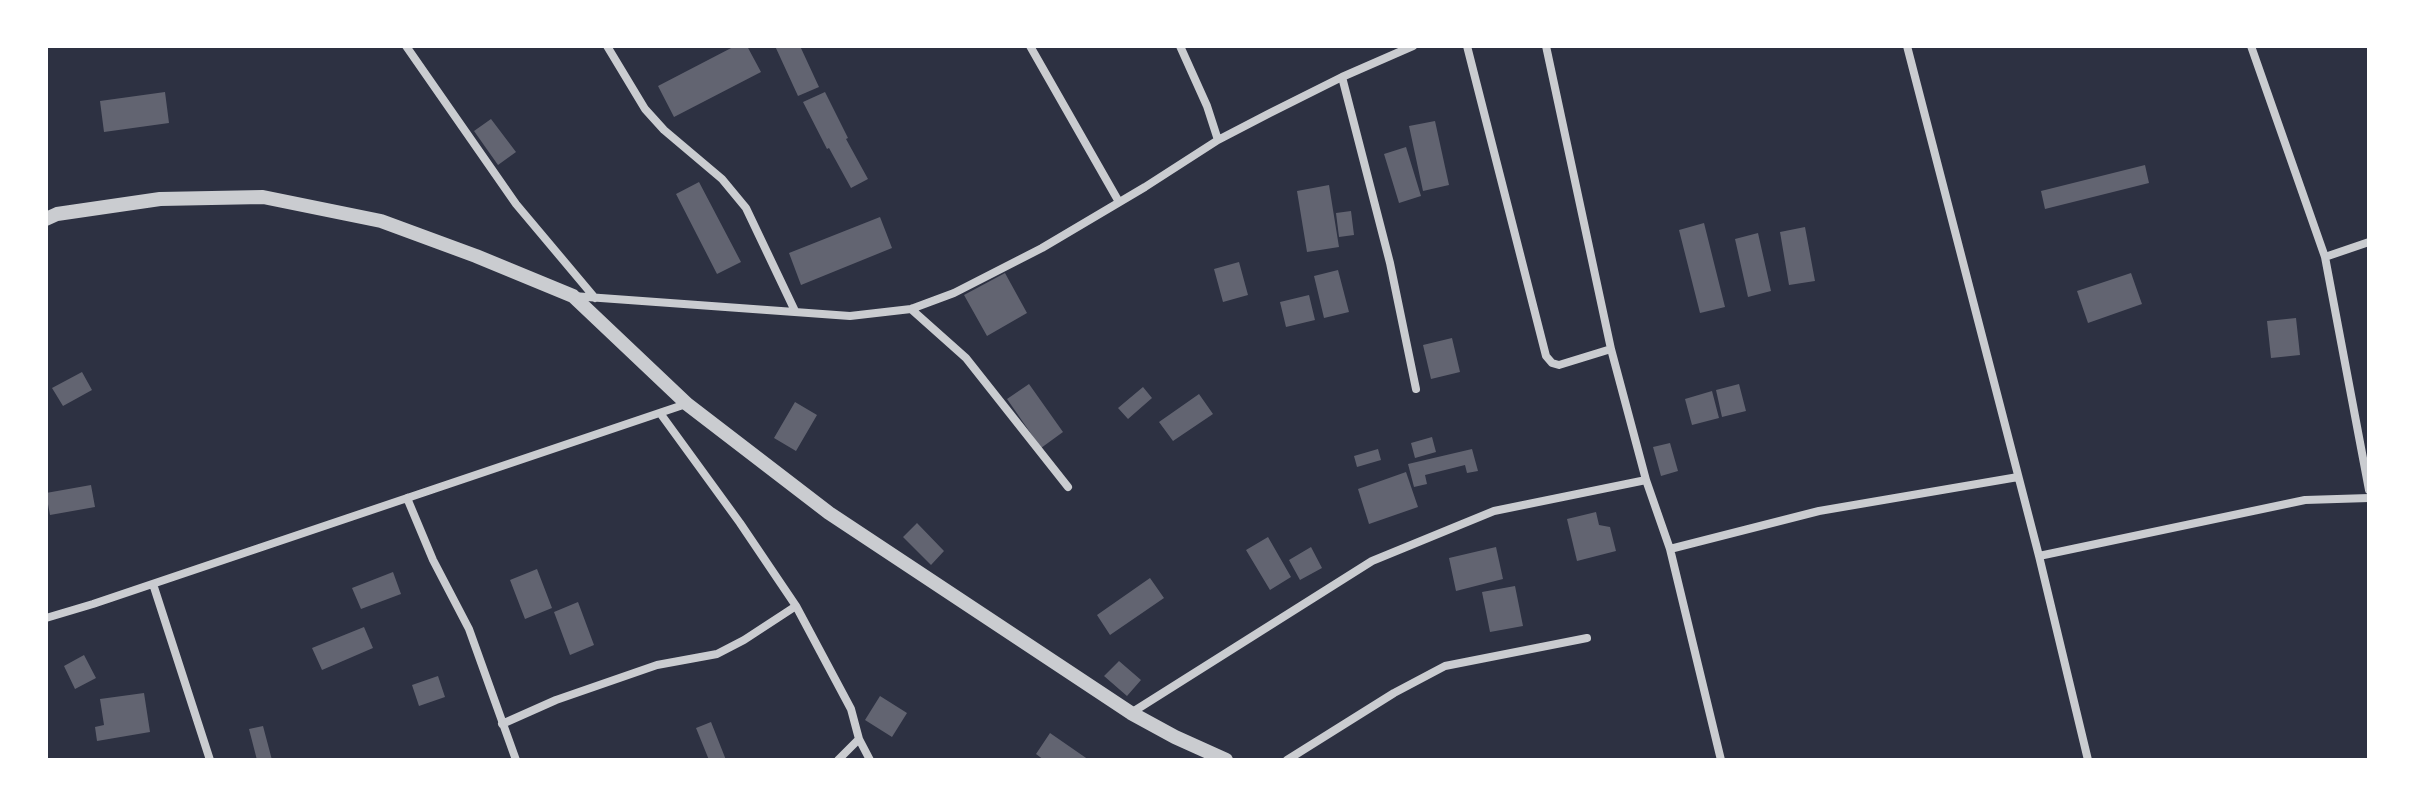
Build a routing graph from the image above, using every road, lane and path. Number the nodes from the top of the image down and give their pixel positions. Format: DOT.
graph roads {
  1 [pos="406,46"];
  2 [pos="607,46"];
  3 [pos="1030,46"];
  4 [pos="1180,46"];
  5 [pos="1413,46"];
  6 [pos="1467,46"];
  7 [pos="1546,46"];
  8 [pos="1907,46"];
  9 [pos="2251,46"];
  10 [pos="1342,77"];
  11 [pos="1218,140"];
  12 [pos="1119,202"];
  13 [pos="46,219"];
  14 [pos="2369,242"];
  15 [pos="2325,257"];
  16 [pos="573,296"];
  17 [pos="595,298"];
  18 [pos="911,309"];
  19 [pos="795,311"];
  20 [pos="1611,349"];
  21 [pos="1416,389"];
  22 [pos="687,404"];
  23 [pos="660,413"];
  24 [pos="2018,477"];
  25 [pos="1646,480"];
  26 [pos="1068,487"];
  27 [pos="2369,490"];
  28 [pos="407,498"];
  29 [pos="2369,498"];
  30 [pos="1670,549"];
  31 [pos="2039,556"];
  32 [pos="153,584"];
  33 [pos="796,606"];
  34 [pos="46,618"];
  35 [pos="1587,638"];
  36 [pos="1131,713"];
  37 [pos="502,724"];
  38 [pos="859,739"];
  39 [pos="210,760"];
  40 [pos="516,760"];
  41 [pos="838,760"];
  42 [pos="870,760"];
  43 [pos="1226,760"];
  44 [pos="1287,760"];
  45 [pos="1721,760"];
  46 [pos="2088,760"];
  1 -- 17 [label="street"];
  2 -- 19 [label="street"];
  3 -- 12 [label="street"];
  4 -- 11 [label="street"];
  5 -- 10 [label="street"];
  6 -- 20 [label="street"];
  7 -- 20 [label="street"];
  8 -- 24 [label="street"];
  9 -- 15 [label="street"];
  10 -- 11 [label="street"];
  10 -- 21 [label="street"];
  11 -- 12 [label="street"];
  12 -- 18 [label="street"];
  13 -- 16 [label="street"];
  14 -- 15 [label="street"];
  15 -- 27 [label="street"];
  16 -- 17 [label="street"];
  16 -- 22 [label="street"];
  17 -- 19 [label="street"];
  18 -- 19 [label="street"];
  18 -- 26 [label="street"];
  20 -- 25 [label="street"];
  22 -- 23 [label="street"];
  22 -- 36 [label="street"];
  23 -- 28 [label="street"];
  23 -- 33 [label="street"];
  24 -- 30 [label="street"];
  24 -- 31 [label="street"];
  25 -- 30 [label="street"];
  25 -- 36 [label="street"];
  28 -- 32 [label="street"];
  28 -- 37 [label="street"];
  29 -- 31 [label="street"];
  30 -- 45 [label="street"];
  31 -- 46 [label="street"];
  32 -- 34 [label="street"];
  32 -- 39 [label="street"];
  33 -- 37 [label="street"];
  33 -- 38 [label="street"];
  35 -- 44 [label="street"];
  36 -- 43 [label="street"];
  37 -- 40 [label="street"];
  38 -- 41 [label="street"];
  38 -- 42 [label="street"];
}
